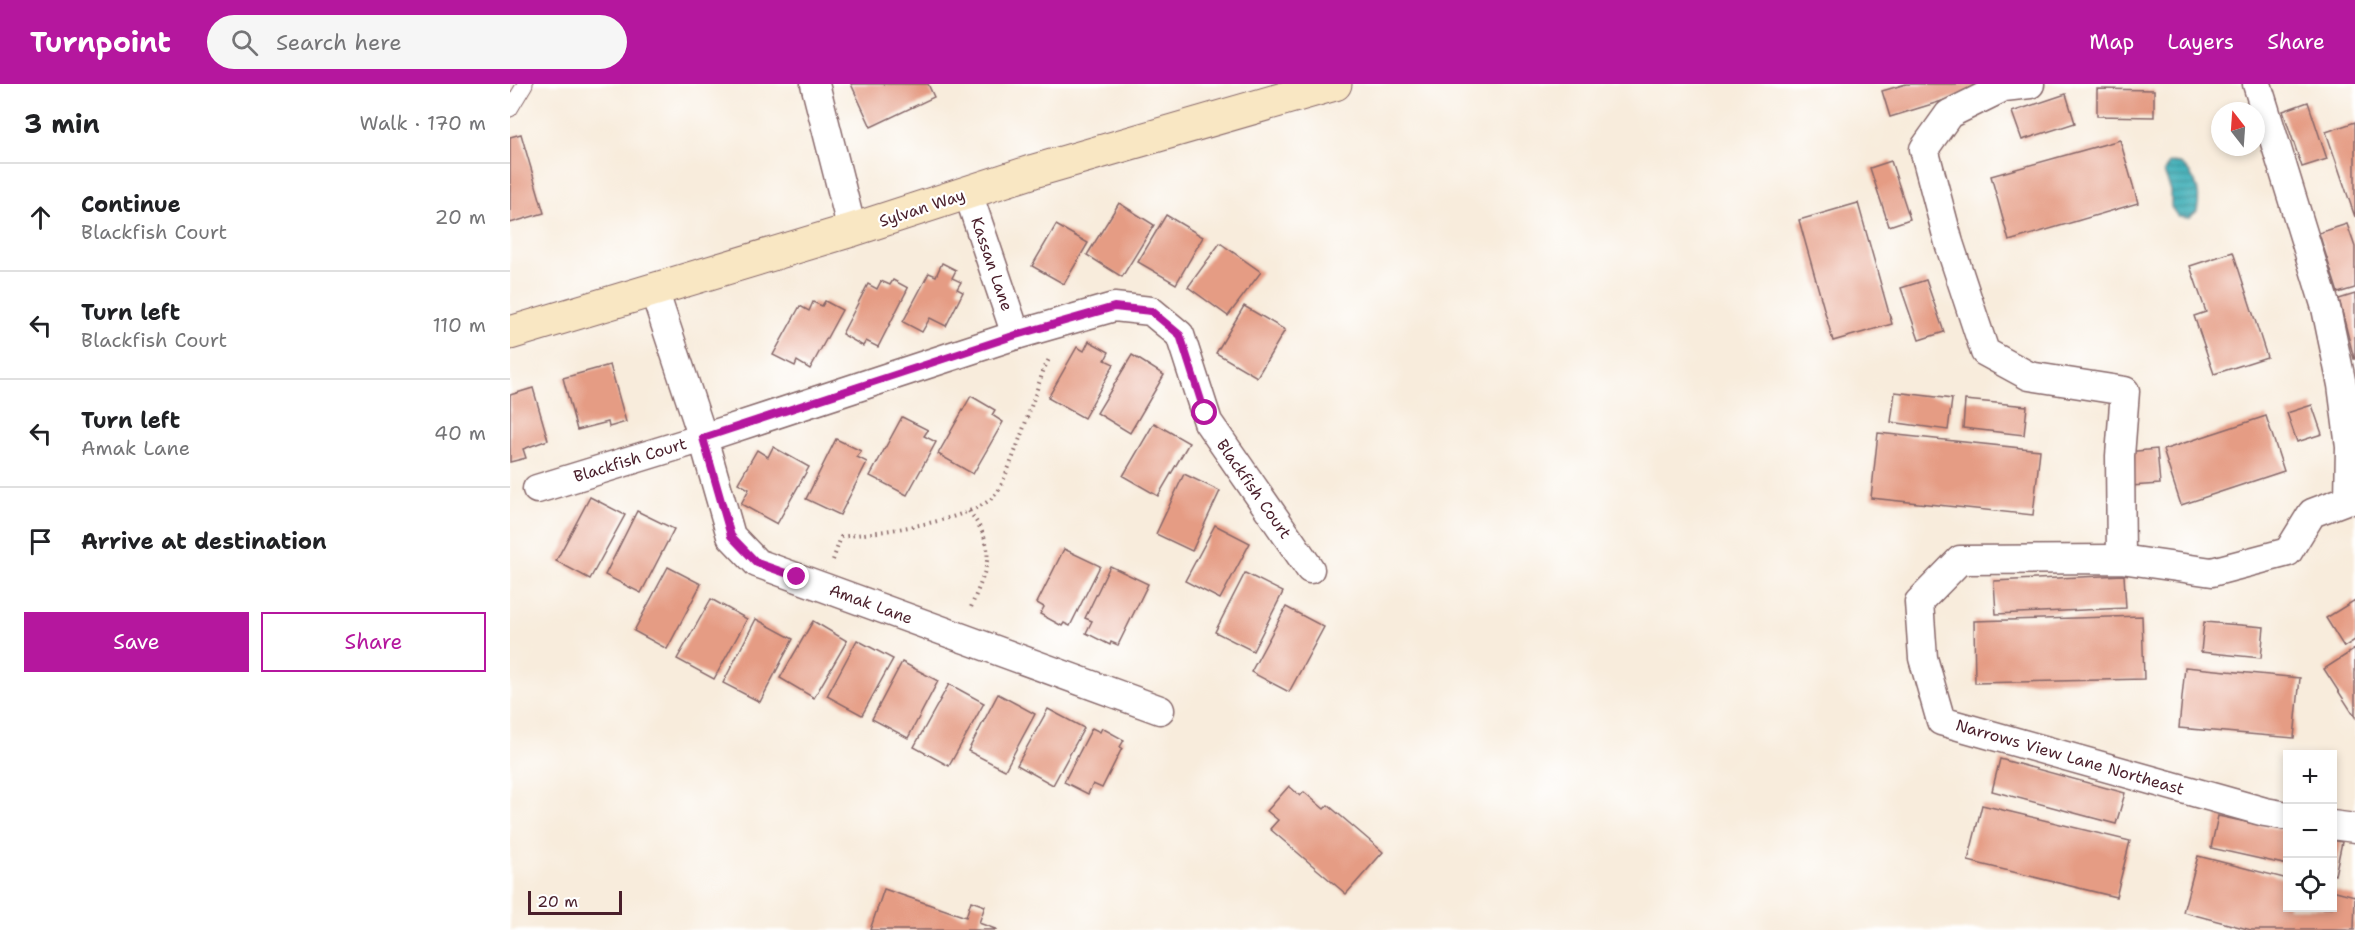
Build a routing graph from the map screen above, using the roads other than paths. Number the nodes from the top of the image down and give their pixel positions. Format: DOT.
graph roads {
  1 [pos="525,84"];
  2 [pos="815,84"];
  3 [pos="1335,84"];
  4 [pos="2030,84"];
  5 [pos="2257,84"];
  6 [pos="510,109"];
  7 [pos="968,193"];
  8 [pos="852,230"];
  9 [pos="654,290"];
  10 [pos="510,333"];
  11 [pos="1016,335"];
  12 [pos="703,438"];
  13 [pos="537,489"];
  14 [pos="2352,499"];
  15 [pos="2121,559"];
  16 [pos="1310,569"];
  17 [pos="1160,710"];
  18 [pos="2283,815"];
  19 [pos="2337,826"];
  20 [pos="2355,828"];
  1 -- 6 [label="lane"];
  2 -- 8 [label="street"];
  3 -- 7 [label="main road, Sylvan Way"];
  4 -- 15 [label="street"];
  5 -- 14 [label="street, Narrows View Lane Northeast"];
  7 -- 8 [label="main road, Sylvan Way"];
  7 -- 11 [label="street, Kassan Lane"];
  8 -- 9 [label="main road, Sylvan Way"];
  9 -- 10 [label="main road, Sylvan Way"];
  9 -- 12 [label="street, Amak Lane"];
  11 -- 12 [label="street, Blackfish Court"];
  11 -- 16 [label="street, Blackfish Court"];
  12 -- 13 [label="street, Blackfish Court"];
  12 -- 17 [label="street, Amak Lane"];
  14 -- 15 [label="street, Narrows View Lane Northeast"];
  15 -- 18 [label="street, Narrows View Lane Northeast"];
  19 -- 20 [label="street"];
}
